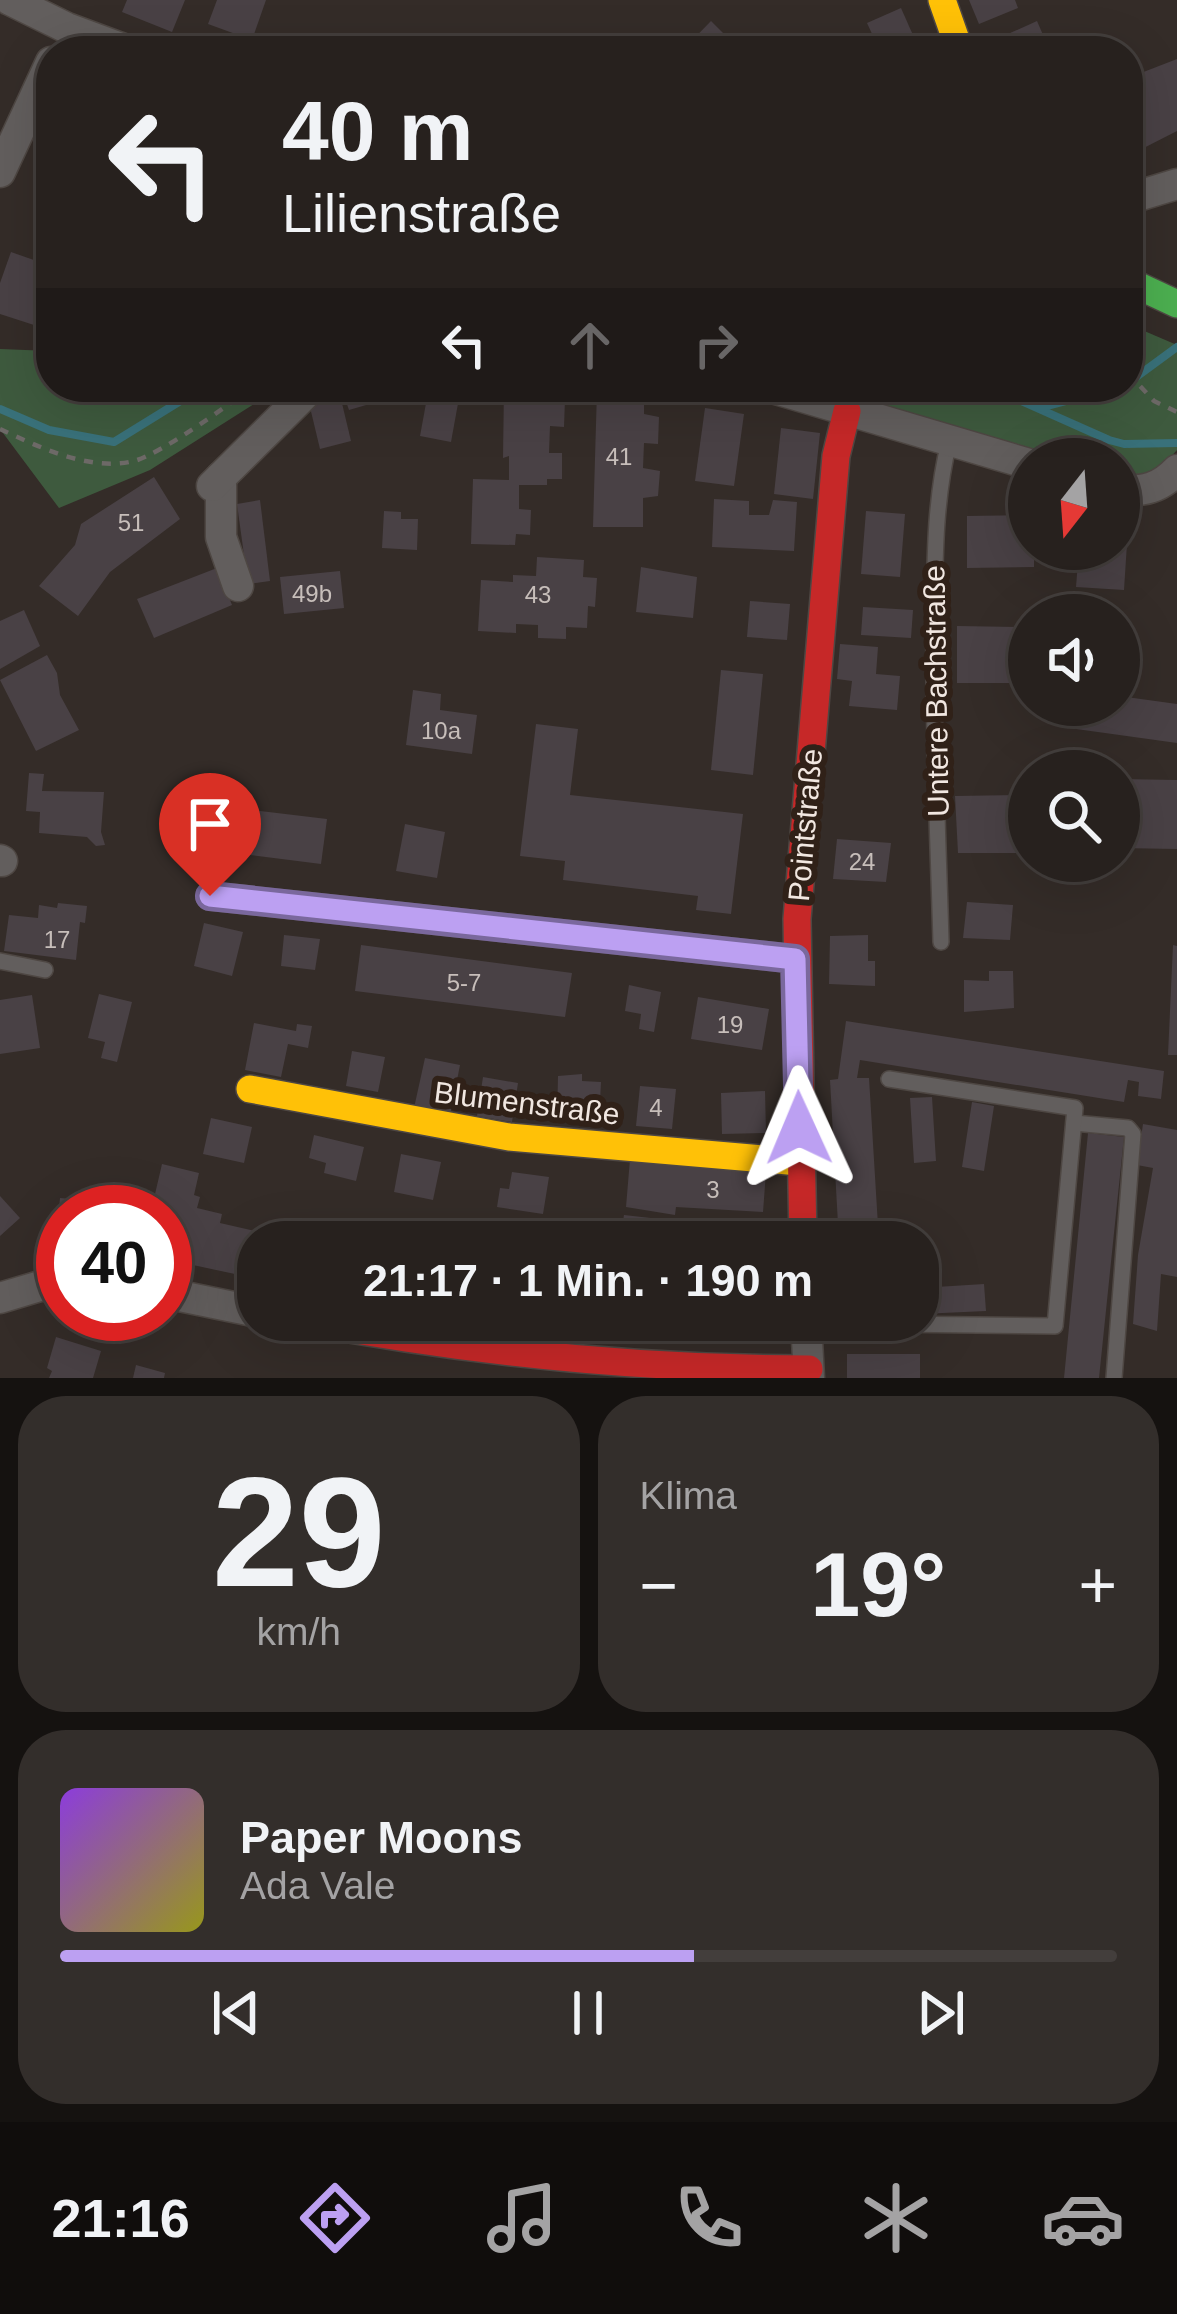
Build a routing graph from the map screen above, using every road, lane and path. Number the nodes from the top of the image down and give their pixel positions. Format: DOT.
graph roads {
  1 [pos="10,0"];
  2 [pos="942,0"];
  3 [pos="59,25"];
  4 [pos="89,36"];
  5 [pos="955,36"];
  6 [pos="36,94"];
  7 [pos="0,172"];
  8 [pos="1177,184"];
  9 [pos="1143,194"];
  10 [pos="1143,288"];
  11 [pos="1177,304"];
  12 [pos="1143,389"];
  13 [pos="229,402"];
  14 [pos="297,402"];
  15 [pos="818,402"];
  16 [pos="847,411"];
  17 [pos="1177,412"];
  18 [pos="0,429"];
  19 [pos="949,442"];
  20 [pos="1008,458"];
  21 [pos="1177,470"];
  22 [pos="1140,490"];
  23 [pos="238,586"];
  24 [pos="210,896"];
  25 [pos="941,942"];
  26 [pos="795,959"];
  27 [pos="0,961"];
  28 [pos="45,970"];
  29 [pos="889,1078"];
  30 [pos="250,1089"];
  31 [pos="1074,1123"];
  32 [pos="799,1162"];
  33 [pos="802,1221"];
  34 [pos="36,1287"];
  35 [pos="0,1298"];
  36 [pos="192,1299"];
  37 [pos="237,1308"];
  38 [pos="939,1324"];
  39 [pos="435,1341"];
  40 [pos="808,1341"];
  41 [pos="809,1374"];
  42 [pos="1114,1378"];
  1 -- 3 [label="street"];
  2 -- 5 [label="street"];
  3 -- 4 [label="street"];
  6 -- 7 [label="street"];
  8 -- 9 [label="street"];
  10 -- 11 [label="street"];
  12 -- 17 [label="path"];
  13 -- 18 [label="path"];
  14 -- 23 [label="street"];
  15 -- 16 [label="street"];
  16 -- 19 [label="street"];
  16 -- 26 [label="street, Pointstraße"];
  19 -- 20 [label="street"];
  19 -- 25 [label="lane, Untere Bachstraße"];
  21 -- 22 [label="street"];
  24 -- 26 [label="street"];
  26 -- 32 [label="street, Pointstraße"];
  27 -- 28 [label="lane"];
  29 -- 31 [label="lane"];
  30 -- 32 [label="street, Blumenstraße"];
  31 -- 38 [label="lane"];
  31 -- 42 [label="lane"];
  32 -- 33 [label="street, Pointstraße"];
  34 -- 35 [label="street"];
  36 -- 37 [label="street"];
  39 -- 41 [label="street"];
  40 -- 41 [label="street"];
}
